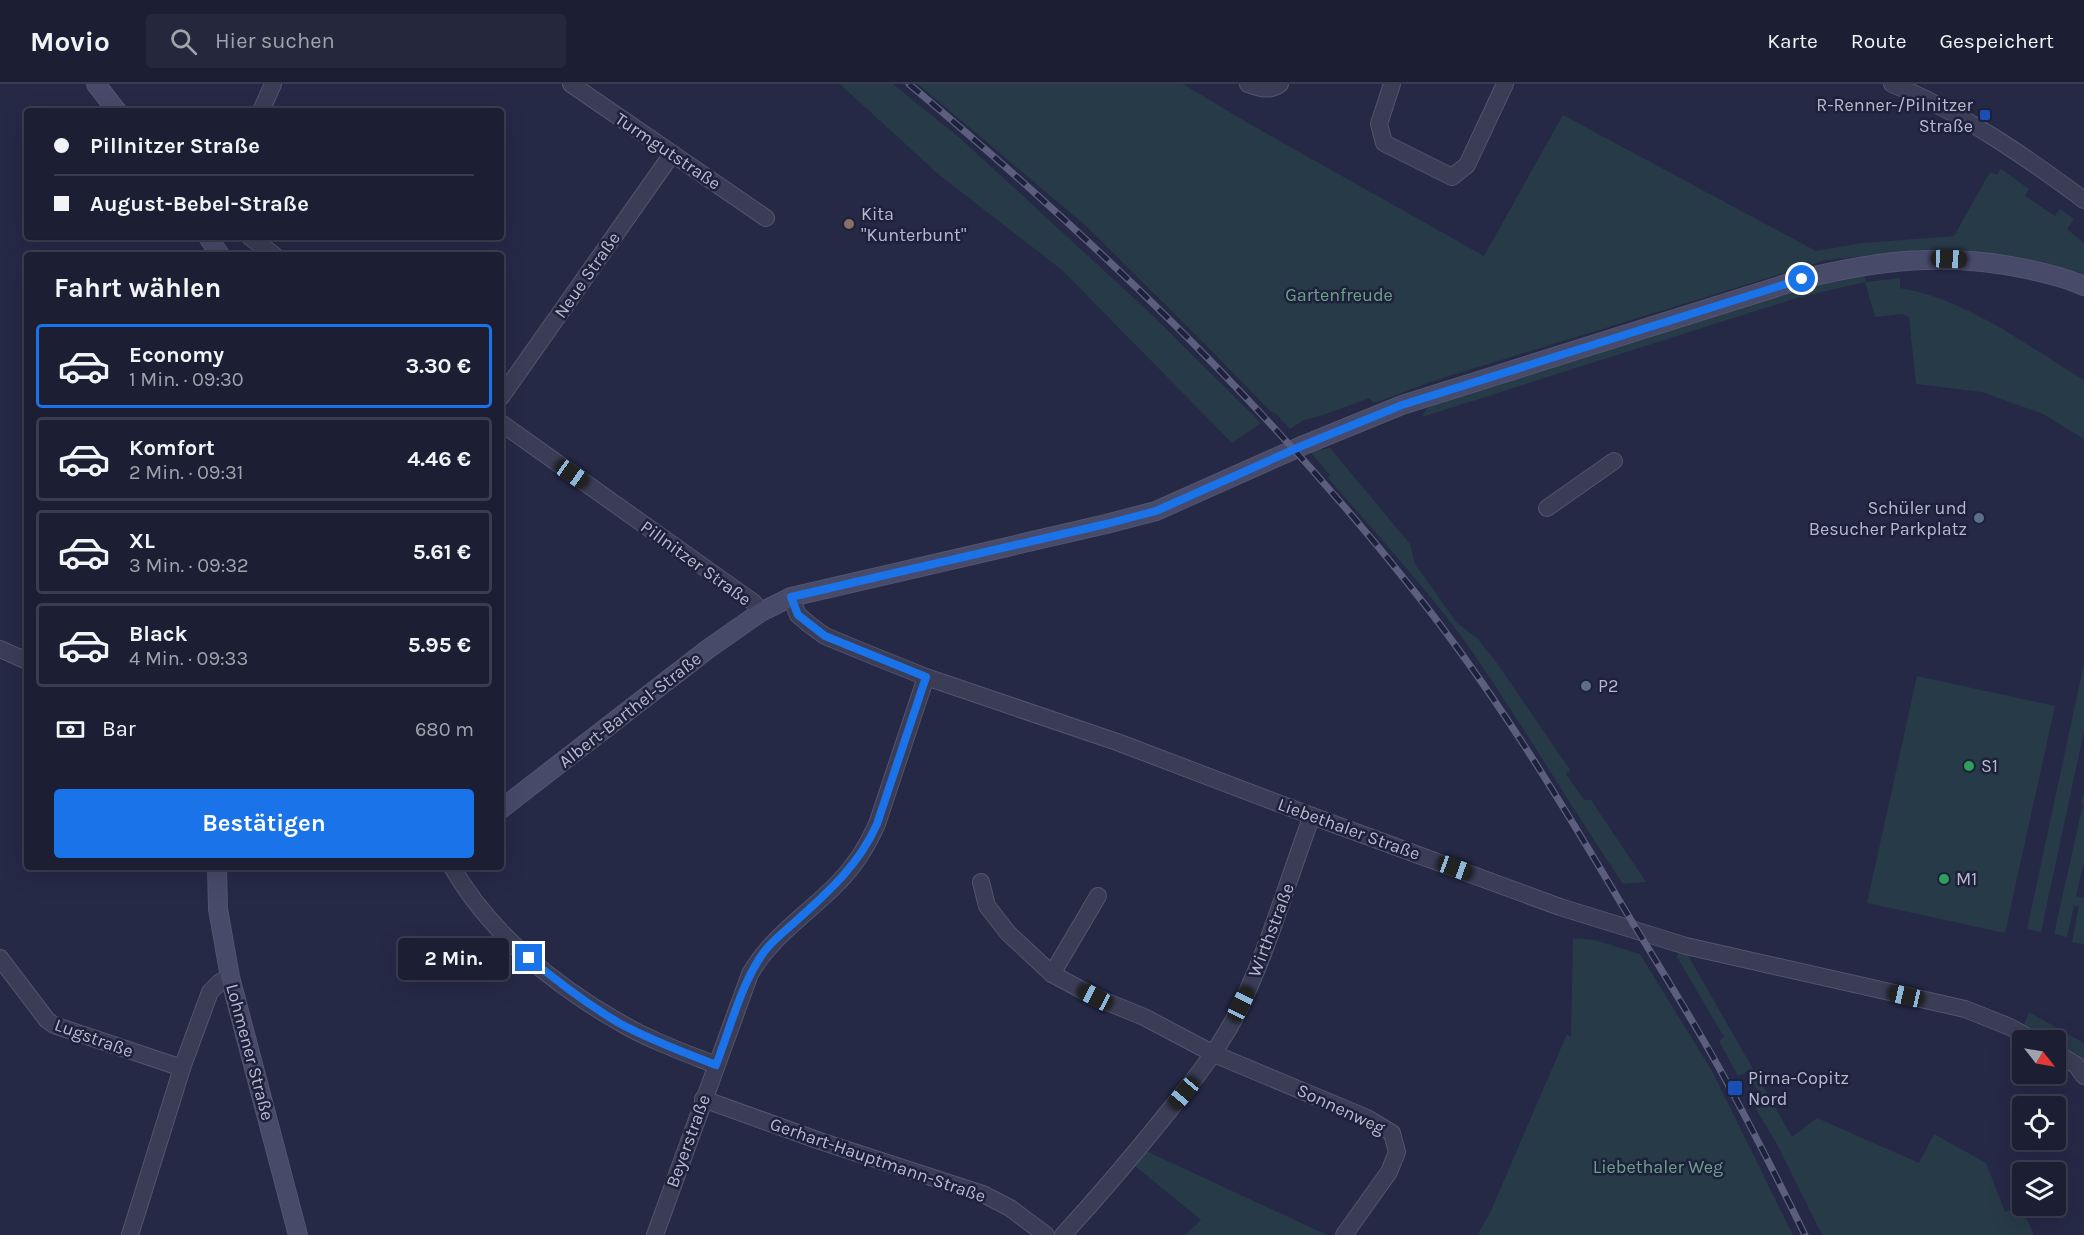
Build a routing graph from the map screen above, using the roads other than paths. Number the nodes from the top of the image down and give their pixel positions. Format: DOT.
graph roads {
  1 [pos="96,84"];
  2 [pos="273,84"];
  3 [pos="571,84"];
  4 [pos="1248,84"];
  5 [pos="1280,84"];
  6 [pos="1392,84"];
  7 [pos="1505,84"];
  8 [pos="1892,84"];
  9 [pos="115,108"];
  10 [pos="262,108"];
  11 [pos="672,154"];
  12 [pos="2084,200"];
  13 [pos="766,218"];
  14 [pos="254,240"];
  15 [pos="270,252"];
  16 [pos="2084,286"];
  17 [pos="504,393"];
  18 [pos="504,425"];
  19 [pos="1614,461"];
  20 [pos="1547,508"];
  21 [pos="791,597"];
  22 [pos="761,612"];
  23 [pos="0,649"];
  24 [pos="24,660"];
  25 [pos="926,677"];
  26 [pos="504,807"];
  27 [pos="1312,816"];
  28 [pos="216,870"];
  29 [pos="454,870"];
  30 [pos="981,882"];
  31 [pos="1098,896"];
  32 [pos="0,958"];
  33 [pos="1052,974"];
  34 [pos="230,977"];
  35 [pos="2015,1030"];
  36 [pos="1214,1054"];
  37 [pos="2066,1059"];
  38 [pos="716,1065"];
  39 [pos="182,1068"];
  40 [pos="2084,1076"];
  41 [pos="703,1099"];
  42 [pos="130,1235"];
  43 [pos="298,1235"];
  44 [pos="655,1235"];
  45 [pos="1046,1235"];
  46 [pos="1063,1235"];
  47 [pos="1344,1235"];
  1 -- 9 [label="street"];
  2 -- 10 [label="street"];
  3 -- 11 [label="street, Turmgutstraße"];
  4 -- 5 [label="street"];
  6 -- 7 [label="street"];
  8 -- 12 [label="street"];
  11 -- 13 [label="street, Turmgutstraße"];
  11 -- 17 [label="street, Neue Straße"];
  14 -- 15 [label="street"];
  16 -- 21 [label="street, Pillnitzer Straße"];
  18 -- 22 [label="street, Pillnitzer Straße"];
  19 -- 20 [label="street"];
  21 -- 22 [label="street, Pillnitzer Straße"];
  21 -- 25 [label="street, Liebethaler Straße"];
  22 -- 26 [label="street, Albert-Barthel-Straße"];
  23 -- 24 [label="street"];
  25 -- 27 [label="street, Liebethaler Straße"];
  25 -- 38 [label="street, Beyerstraße"];
  27 -- 35 [label="street, Liebethaler Straße"];
  27 -- 36 [label="street, Wirthstraße"];
  28 -- 34 [label="street, Lohmener Straße"];
  29 -- 38 [label="street"];
  30 -- 33 [label="street"];
  31 -- 33 [label="street"];
  32 -- 39 [label="street, Lugstraße"];
  33 -- 36 [label="street"];
  34 -- 39 [label="street"];
  34 -- 43 [label="street, Lohmener Straße"];
  36 -- 46 [label="street, Wirthstraße"];
  36 -- 47 [label="street, Sonnenweg"];
  37 -- 40 [label="street"];
  38 -- 41 [label="street, Beyerstraße"];
  39 -- 42 [label="street"];
  41 -- 44 [label="street, Beyerstraße"];
  41 -- 45 [label="street, Gerhart-Hauptmann-Straße"];
}
